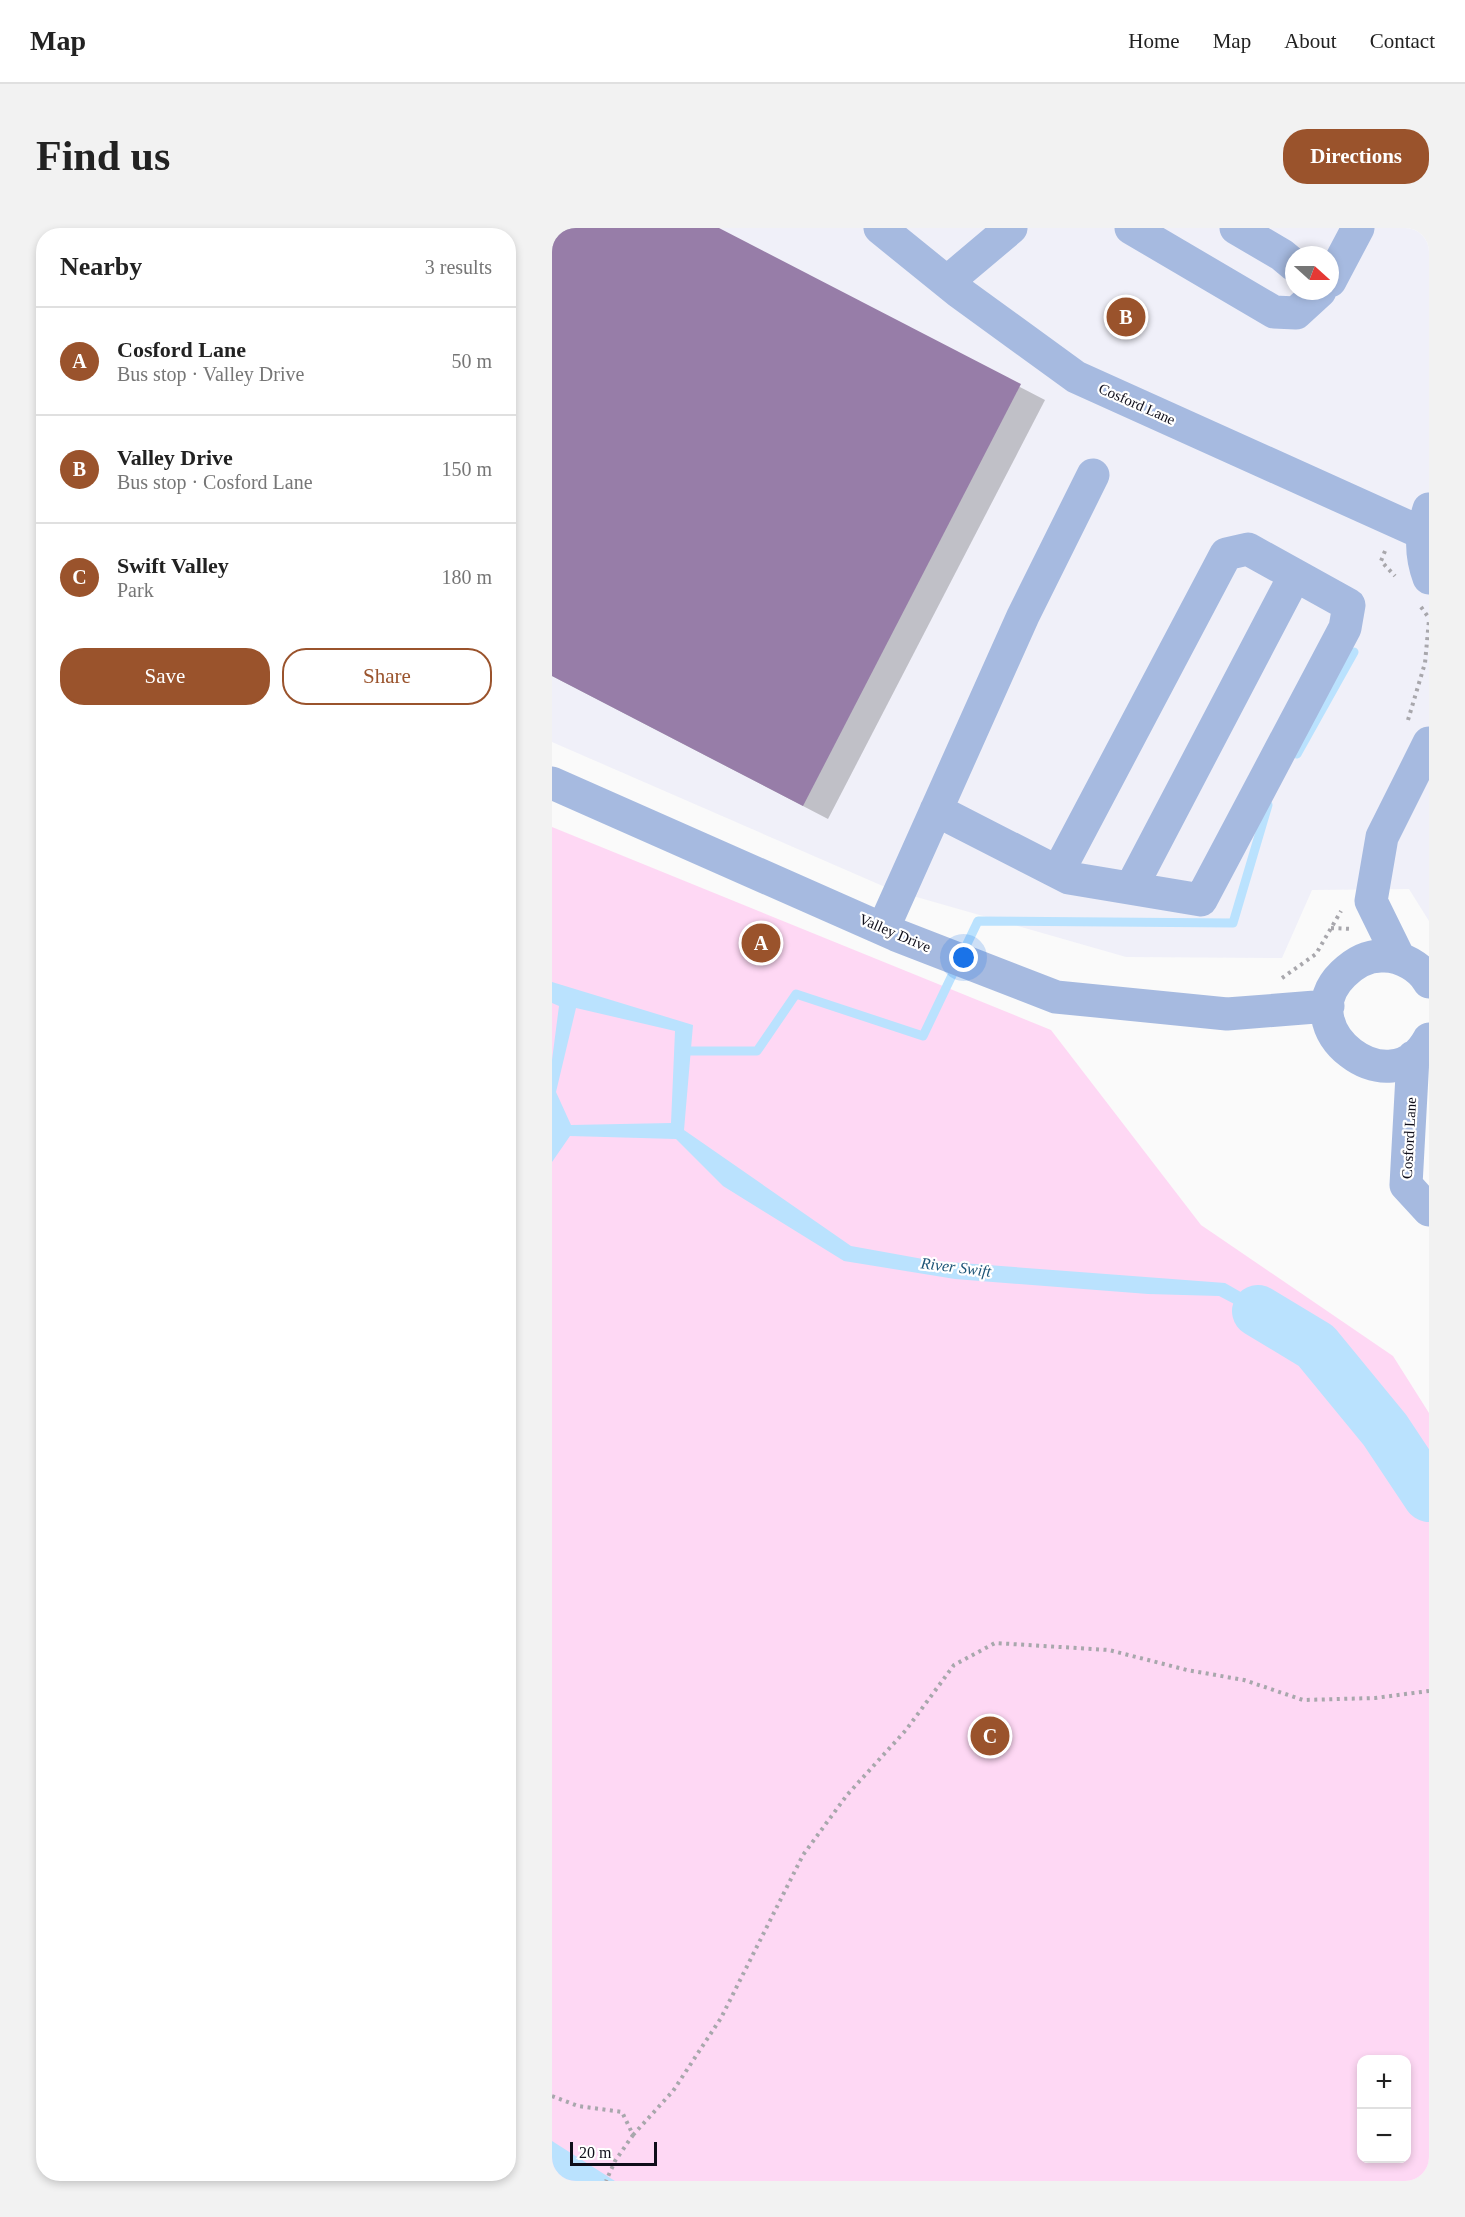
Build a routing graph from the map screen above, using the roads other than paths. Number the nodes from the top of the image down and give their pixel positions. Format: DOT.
graph roads {
  1 [pos="880,228"];
  2 [pos="1011,228"];
  3 [pos="1131,228"];
  4 [pos="1236,228"];
  5 [pos="1358,228"];
  6 [pos="1285,258"];
  7 [pos="1339,264"];
  8 [pos="946,282"];
  9 [pos="1310,300"];
  10 [pos="1093,475"];
  11 [pos="1425,521"];
  12 [pos="1295,575"];
  13 [pos="1429,578"];
  14 [pos="1429,743"];
  15 [pos="552,783"];
  16 [pos="936,810"];
  17 [pos="1058,872"];
  18 [pos="1131,888"];
  19 [pos="883,929"];
  20 [pos="1399,958"];
  21 [pos="1429,982"];
  22 [pos="1328,1006"];
  23 [pos="1421,1048"];
  24 [pos="1429,1210"];
  1 -- 8 [label="street, Cosford Lane"];
  2 -- 8 [label="street"];
  3 -- 9 [label="street"];
  4 -- 6 [label="street"];
  5 -- 7 [label="street"];
  8 -- 11 [label="street, Cosford Lane"];
  10 -- 16 [label="street"];
  11 -- 13 [label="street, Cosford Lane"];
  12 -- 17 [label="street"];
  12 -- 18 [label="street"];
  12 -- 18 [label="street"];
  14 -- 20 [label="street"];
  15 -- 19 [label="street, Valley Drive"];
  16 -- 17 [label="street"];
  16 -- 19 [label="street"];
  17 -- 18 [label="street"];
  19 -- 22 [label="street, Valley Drive"];
  20 -- 21 [label="street"];
  20 -- 22 [label="street"];
  22 -- 23 [label="street, Cosford Lane"];
  23 -- 24 [label="street, Cosford Lane"];
}
